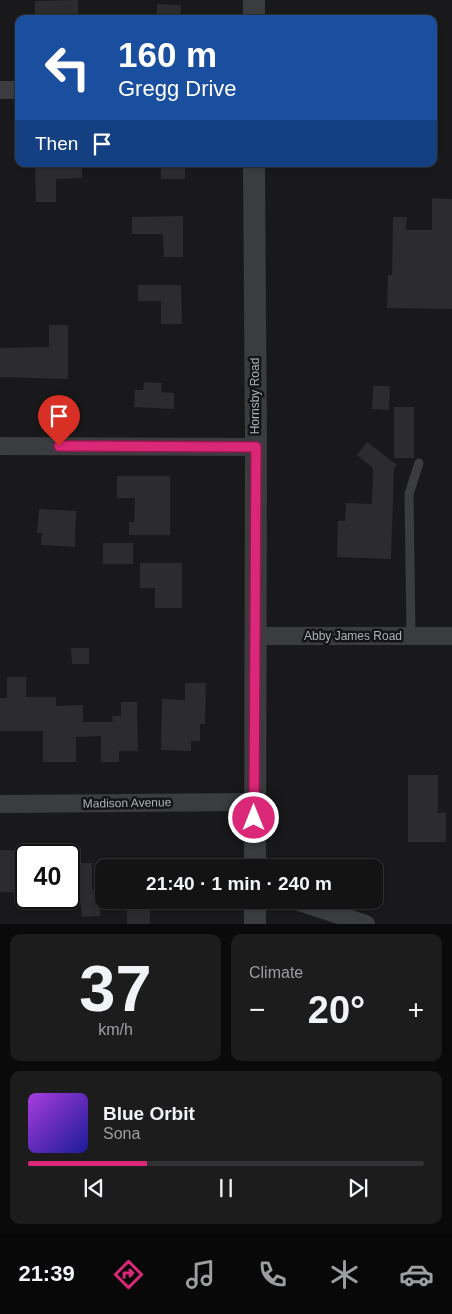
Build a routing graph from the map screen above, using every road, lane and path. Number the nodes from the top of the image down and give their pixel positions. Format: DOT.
graph roads {
  1 [pos="254,0"];
  2 [pos="254,15"];
  3 [pos="0,90"];
  4 [pos="15,90"];
  5 [pos="254,167"];
  6 [pos="0,446"];
  7 [pos="256,447"];
  8 [pos="419,463"];
  9 [pos="254,636"];
  10 [pos="411,636"];
  11 [pos="452,636"];
  12 [pos="254,802"];
  13 [pos="0,804"];
  14 [pos="255,859"];
  15 [pos="255,909"];
  16 [pos="320,909"];
  17 [pos="255,924"];
  18 [pos="366,924"];
  1 -- 2 [label="street"];
  3 -- 4 [label="street"];
  5 -- 7 [label="street, Hornsby Road"];
  6 -- 7 [label="street"];
  7 -- 9 [label="street, Hornsby Road"];
  8 -- 10 [label="lane"];
  9 -- 10 [label="street, Abby James Road"];
  9 -- 12 [label="street, Hornsby Road"];
  10 -- 11 [label="street, Abby James Road"];
  12 -- 13 [label="street, Madison Avenue"];
  12 -- 14 [label="street, Hornsby Road"];
  15 -- 17 [label="street"];
  16 -- 18 [label="street"];
}
